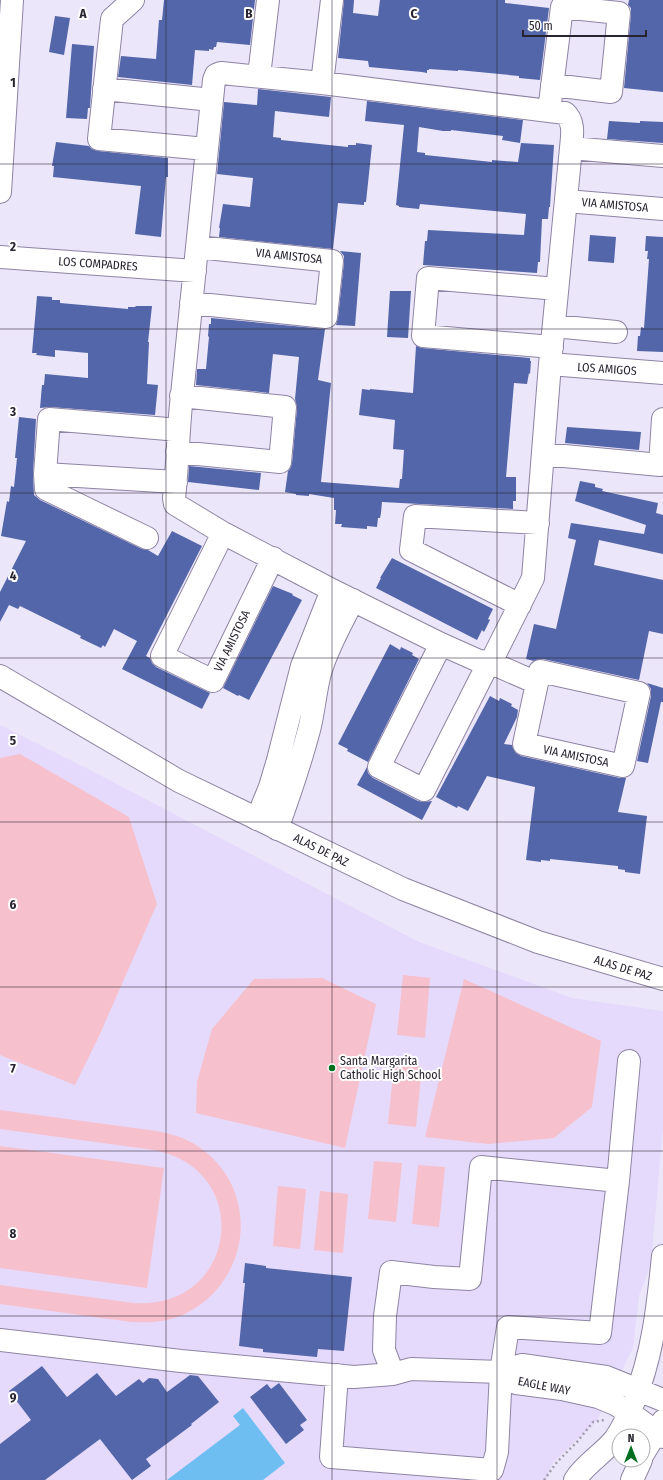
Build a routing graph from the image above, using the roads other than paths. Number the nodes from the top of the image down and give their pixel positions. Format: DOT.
graph roads {
  1 [pos="12,0"];
  2 [pos="133,0"];
  3 [pos="268,0"];
  4 [pos="332,0"];
  5 [pos="259,76"];
  6 [pos="322,83"];
  7 [pos="552,84"];
  8 [pos="104,89"];
  9 [pos="212,100"];
  10 [pos="549,111"];
  11 [pos="571,148"];
  12 [pos="206,149"];
  13 [pos="663,156"];
  14 [pos="0,192"];
  15 [pos="566,201"];
  16 [pos="663,209"];
  17 [pos="197,247"];
  18 [pos="0,257"];
  19 [pos="195,271"];
  20 [pos="557,289"];
  21 [pos="191,303"];
  22 [pos="554,326"];
  23 [pos="616,332"];
  24 [pos="551,356"];
  25 [pos="663,373"];
  26 [pos="181,396"];
  27 [pos="663,419"];
  28 [pos="179,430"];
  29 [pos="177,452"];
  30 [pos="543,454"];
  31 [pos="45,474"];
  32 [pos="176,482"];
  33 [pos="538,523"];
  34 [pos="223,533"];
  35 [pos="147,538"];
  36 [pos="273,558"];
  37 [pos="332,590"];
  38 [pos="353,600"];
  39 [pos="520,605"];
  40 [pos="441,644"];
  41 [pos="489,662"];
  42 [pos="0,676"];
  43 [pos="537,683"];
  44 [pos="257,819"];
  45 [pos="278,829"];
  46 [pos="663,979"];
  47 [pos="629,1061"];
  48 [pos="618,1182"];
  49 [pos="663,1256"];
  50 [pos="0,1340"];
  51 [pos="501,1372"];
  52 [pos="393,1374"];
  53 [pos="338,1375"];
  54 [pos="638,1391"];
  55 [pos="663,1400"];
  56 [pos="630,1413"];
  57 [pos="661,1431"];
  58 [pos="651,1444"];
  59 [pos="637,1468"];
  60 [pos="575,1480"];
  61 [pos="632,1480"];
  1 -- 14 [label="street"];
  2 -- 8 [label="street"];
  3 -- 5 [label="street"];
  4 -- 6 [label="street"];
  5 -- 6 [label="street, VIA AMISTOSA"];
  5 -- 9 [label="street, VIA AMISTOSA"];
  6 -- 10 [label="street, VIA AMISTOSA"];
  7 -- 10 [label="street"];
  8 -- 9 [label="street"];
  8 -- 12 [label="street"];
  9 -- 12 [label="street, VIA AMISTOSA"];
  10 -- 11 [label="street, VIA AMISTOSA"];
  11 -- 13 [label="street"];
  11 -- 15 [label="street, VIA AMISTOSA"];
  12 -- 17 [label="street, VIA AMISTOSA"];
  15 -- 16 [label="street, VIA AMISTOSA"];
  15 -- 20 [label="street, VIA AMISTOSA"];
  17 -- 19 [label="street, VIA AMISTOSA"];
  17 -- 21 [label="street, VIA AMISTOSA"];
  18 -- 19 [label="street, LOS COMPADRES"];
  19 -- 21 [label="street, VIA AMISTOSA"];
  20 -- 22 [label="street, VIA AMISTOSA"];
  20 -- 24 [label="street"];
  21 -- 26 [label="street, VIA AMISTOSA"];
  22 -- 23 [label="street"];
  22 -- 24 [label="street, VIA AMISTOSA"];
  24 -- 25 [label="street, LOS AMIGOS"];
  24 -- 30 [label="street, VIA AMISTOSA"];
  26 -- 28 [label="street, VIA AMISTOSA"];
  26 -- 29 [label="street"];
  27 -- 30 [label="street"];
  28 -- 29 [label="street, VIA AMISTOSA"];
  28 -- 31 [label="street"];
  29 -- 32 [label="street, VIA AMISTOSA"];
  30 -- 33 [label="street, VIA AMISTOSA"];
  31 -- 32 [label="street"];
  31 -- 35 [label="street"];
  32 -- 34 [label="street, VIA AMISTOSA"];
  33 -- 39 [label="street, VIA AMISTOSA"];
  33 -- 39 [label="street"];
  34 -- 36 [label="street, VIA AMISTOSA"];
  34 -- 36 [label="street, VIA AMISTOSA"];
  36 -- 37 [label="street, VIA AMISTOSA"];
  37 -- 38 [label="street, VIA AMISTOSA"];
  37 -- 44 [label="street"];
  38 -- 40 [label="street, VIA AMISTOSA"];
  38 -- 45 [label="street"];
  39 -- 41 [label="street, VIA AMISTOSA"];
  40 -- 41 [label="street, VIA AMISTOSA"];
  40 -- 41 [label="street, VIA AMISTOSA"];
  41 -- 43 [label="street, VIA AMISTOSA"];
  42 -- 44 [label="street, ALAS DE PAZ"];
  43 -- 43 [label="street, VIA AMISTOSA"];
  44 -- 45 [label="street, ALAS DE PAZ"];
  45 -- 46 [label="street, ALAS DE PAZ"];
  47 -- 48 [label="street"];
  48 -- 51 [label="street"];
  48 -- 52 [label="street"];
  49 -- 54 [label="street"];
  50 -- 53 [label="street"];
  51 -- 52 [label="street"];
  51 -- 53 [label="street"];
  51 -- 54 [label="street, EAGLE WAY"];
  51 -- 56 [label="street, EAGLE WAY"];
  52 -- 53 [label="street"];
  54 -- 55 [label="street, EAGLE WAY"];
  54 -- 56 [label="street"];
  56 -- 57 [label="street, EAGLE WAY"];
  56 -- 60 [label="street"];
  57 -- 58 [label="street"];
  59 -- 61 [label="street"];
}
